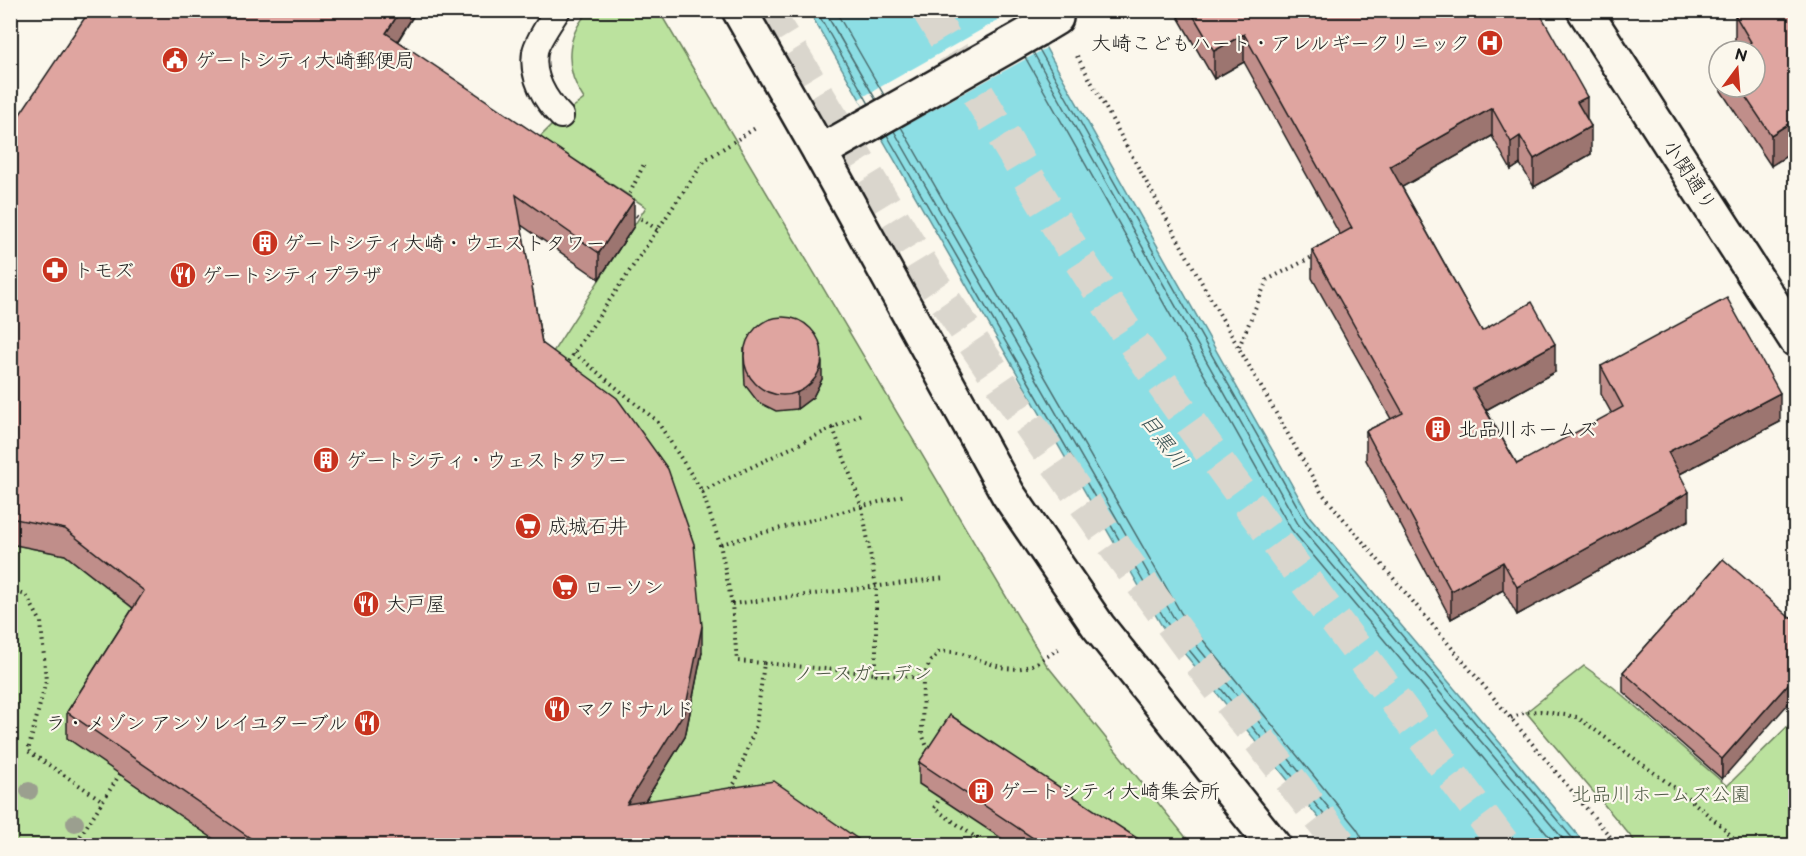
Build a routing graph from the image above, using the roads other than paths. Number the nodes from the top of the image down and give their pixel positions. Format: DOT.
graph roads {
  1 [pos="558,10"];
  2 [pos="739,10"];
  3 [pos="1584,10"];
  4 [pos="1048,20"];
  5 [pos="561,116"];
  6 [pos="820,152"];
  7 [pos="1796,340"];
  8 [pos="1274,846"];
  1 -- 5 [label="lane"];
  2 -- 6 [label="street"];
  3 -- 7 [label="street, 小関通り"];
  4 -- 6 [label="street, bridge"];
  6 -- 8 [label="street"];
}
